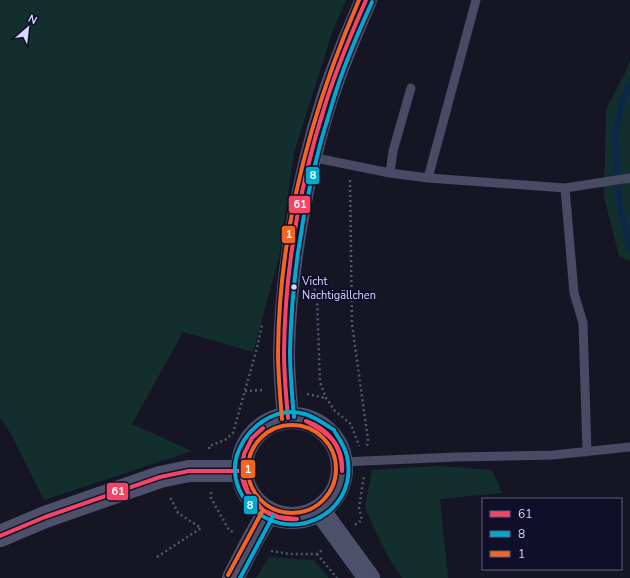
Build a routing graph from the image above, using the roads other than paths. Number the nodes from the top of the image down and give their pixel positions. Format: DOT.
graph roads {
  1 [pos="366,0"];
  2 [pos="476,0"];
  3 [pos="411,88"];
  4 [pos="311,157"];
  5 [pos="390,174"];
  6 [pos="428,178"];
  7 [pos="630,178"];
  8 [pos="565,188"];
  9 [pos="288,418"];
  10 [pos="630,448"];
  11 [pos="588,452"];
  12 [pos="353,462"];
  13 [pos="241,471"];
  14 [pos="320,511"];
  15 [pos="268,513"];
  16 [pos="0,536"];
  17 [pos="234,578"];
  18 [pos="369,578"];
  1 -- 4 [label="main road"];
  2 -- 6 [label="lane"];
  3 -- 5 [label="lane"];
  4 -- 5 [label="lane"];
  4 -- 9 [label="main road"];
  5 -- 6 [label="lane"];
  6 -- 8 [label="lane"];
  7 -- 8 [label="lane"];
  8 -- 11 [label="lane"];
  9 -- 12 [label="main road"];
  9 -- 13 [label="main road"];
  10 -- 11 [label="lane"];
  11 -- 12 [label="lane"];
  12 -- 14 [label="main road"];
  13 -- 15 [label="main road"];
  13 -- 16 [label="main road"];
  14 -- 15 [label="main road"];
  14 -- 18 [label="main road"];
  15 -- 17 [label="main road"];
}
